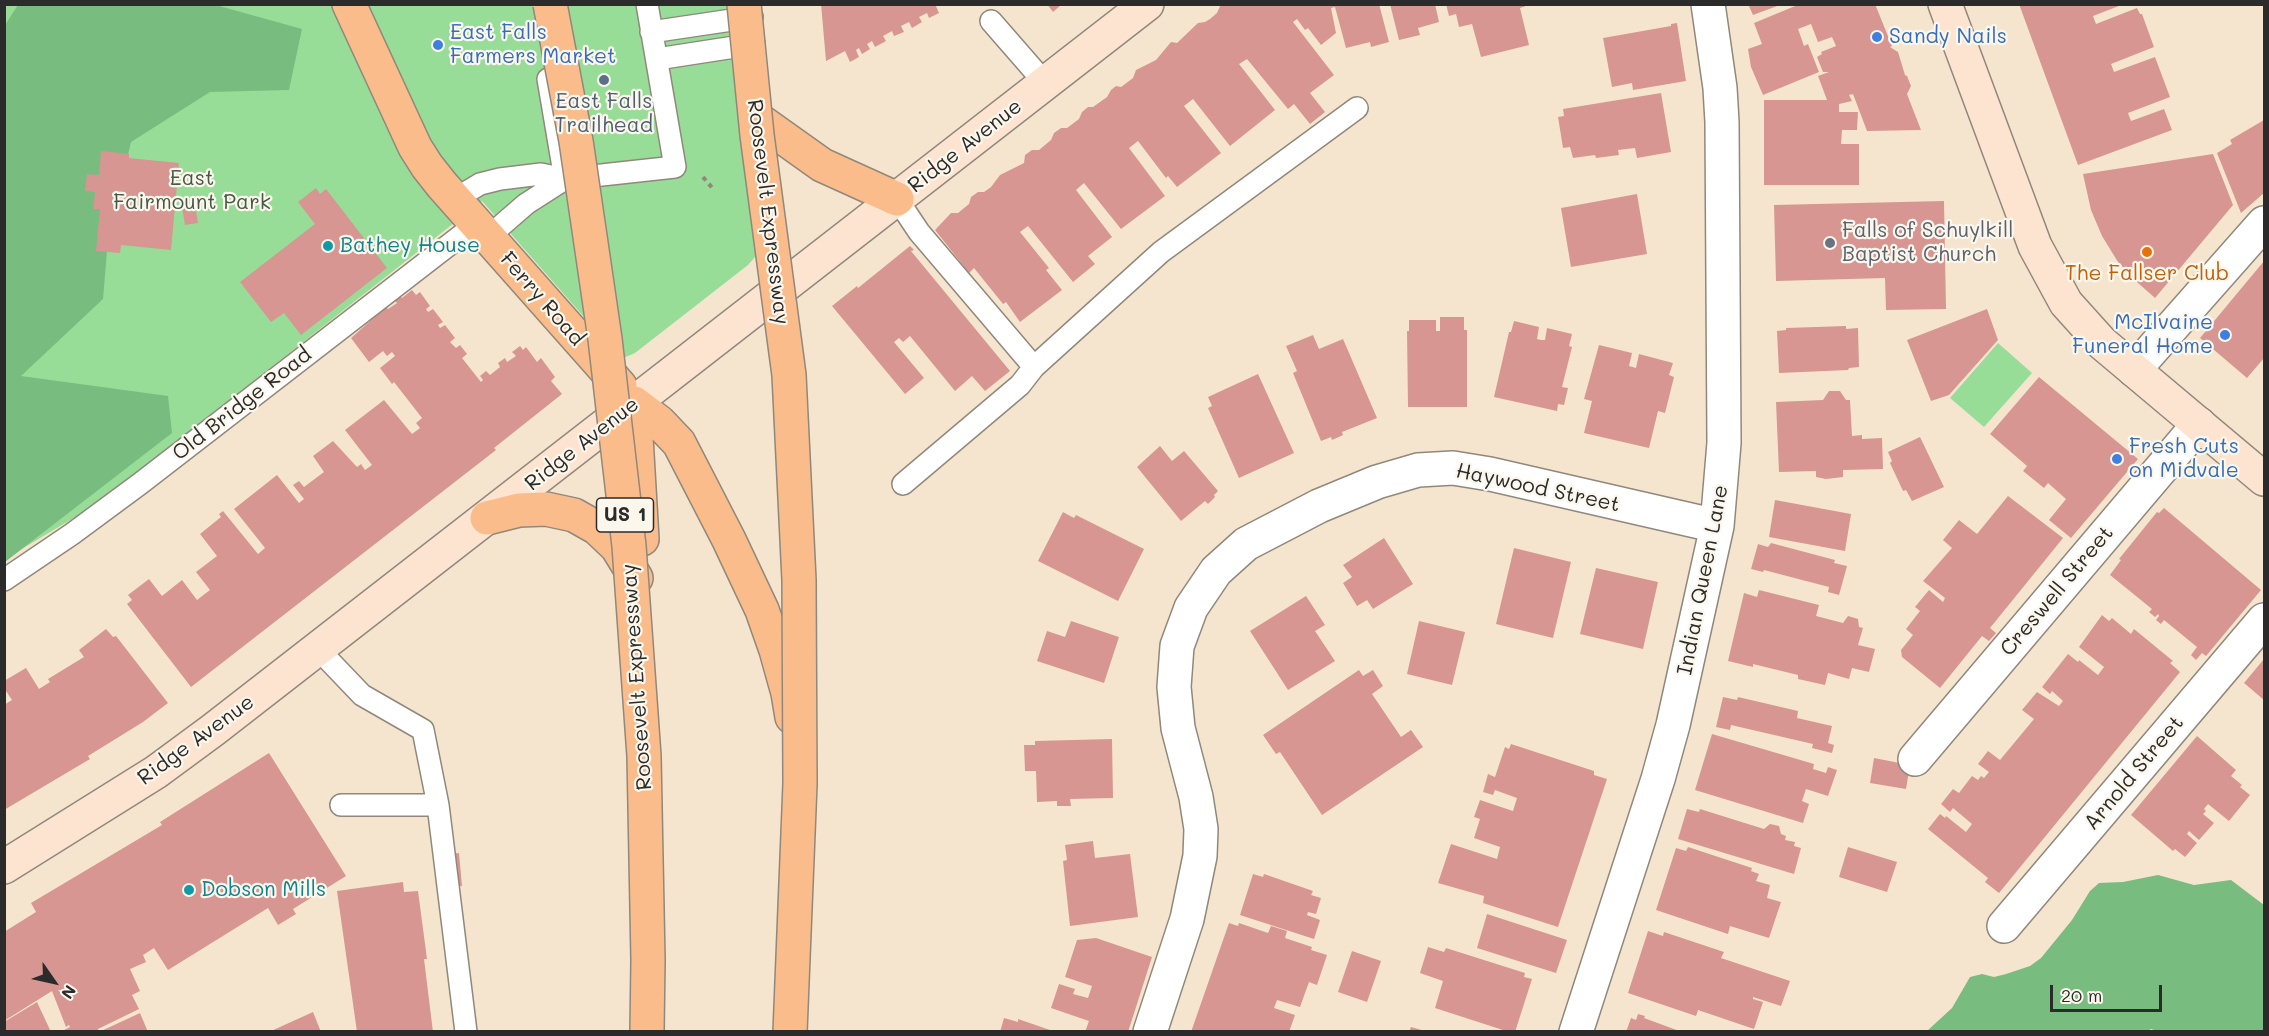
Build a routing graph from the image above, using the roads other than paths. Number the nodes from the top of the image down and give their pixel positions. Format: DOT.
graph roads {
  1 [pos="349,4"];
  2 [pos="535,4"];
  3 [pos="550,4"];
  4 [pos="647,4"];
  5 [pos="1147,4"];
  6 [pos="1708,4"];
  7 [pos="1945,4"];
  8 [pos="750,17"];
  9 [pos="991,21"];
  10 [pos="651,32"];
  11 [pos="657,59"];
  12 [pos="1045,82"];
  13 [pos="1357,108"];
  14 [pos="763,123"];
  15 [pos="565,179"];
  16 [pos="454,199"];
  17 [pos="897,199"];
  18 [pos="2265,223"];
  19 [pos="482,230"];
  20 [pos="778,293"];
  21 [pos="1034,366"];
  22 [pos="2134,370"];
  23 [pos="634,403"];
  24 [pos="2199,424"];
  25 [pos="2265,478"];
  26 [pos="903,484"];
  27 [pos="487,518"];
  28 [pos="1717,526"];
  29 [pos="4,579"];
  30 [pos="645,598"];
  31 [pos="2265,620"];
  32 [pos="318,649"];
  33 [pos="795,736"];
  34 [pos="1915,759"];
  35 [pos="341,805"];
  36 [pos="438,805"];
  37 [pos="4,867"];
  38 [pos="2004,926"];
  39 [pos="466,1032"];
  40 [pos="647,1032"];
  41 [pos="654,1032"];
  42 [pos="790,1032"];
  43 [pos="1150,1032"];
  44 [pos="1576,1032"];
  1 -- 16 [label="main road, Ferry Road"];
  2 -- 15 [label="lane"];
  3 -- 40 [label="main road, Roosevelt Expressway / US 1, bridge"];
  4 -- 10 [label="lane"];
  5 -- 12 [label="main road, Ridge Avenue"];
  6 -- 28 [label="street, Indian Queen Lane"];
  7 -- 22 [label="main road"];
  8 -- 10 [label="lane"];
  8 -- 11 [label="lane"];
  8 -- 14 [label="main road"];
  8 -- 42 [label="main road, Roosevelt Expressway, bridge"];
  9 -- 12 [label="lane"];
  10 -- 11 [label="lane"];
  11 -- 15 [label="lane"];
  12 -- 17 [label="main road, Ridge Avenue"];
  13 -- 21 [label="lane"];
  14 -- 17 [label="main road"];
  14 -- 20 [label="main road"];
  15 -- 16 [label="lane"];
  15 -- 19 [label="lane, Old Bridge Road"];
  16 -- 19 [label="main road, Ferry Road"];
  17 -- 20 [label="main road, Ridge Avenue"];
  17 -- 21 [label="lane"];
  18 -- 22 [label="street"];
  19 -- 23 [label="main road, Ferry Road"];
  19 -- 29 [label="lane, Old Bridge Road"];
  20 -- 23 [label="main road, Ridge Avenue"];
  20 -- 33 [label="main road"];
  21 -- 26 [label="lane"];
  22 -- 24 [label="main road"];
  23 -- 27 [label="main road, Ridge Avenue"];
  23 -- 30 [label="main road"];
  23 -- 33 [label="main road, Ferry Road"];
  24 -- 25 [label="main road"];
  24 -- 34 [label="street, Creswell Street"];
  27 -- 30 [label="main road"];
  27 -- 32 [label="main road, Ridge Avenue"];
  28 -- 43 [label="street, Haywood Street"];
  28 -- 44 [label="street, Indian Queen Lane"];
  30 -- 41 [label="main road"];
  31 -- 38 [label="street, Arnold Street"];
  32 -- 36 [label="lane"];
  32 -- 37 [label="main road, Ridge Avenue"];
  33 -- 42 [label="main road"];
  35 -- 36 [label="lane"];
  36 -- 39 [label="lane"];
}
